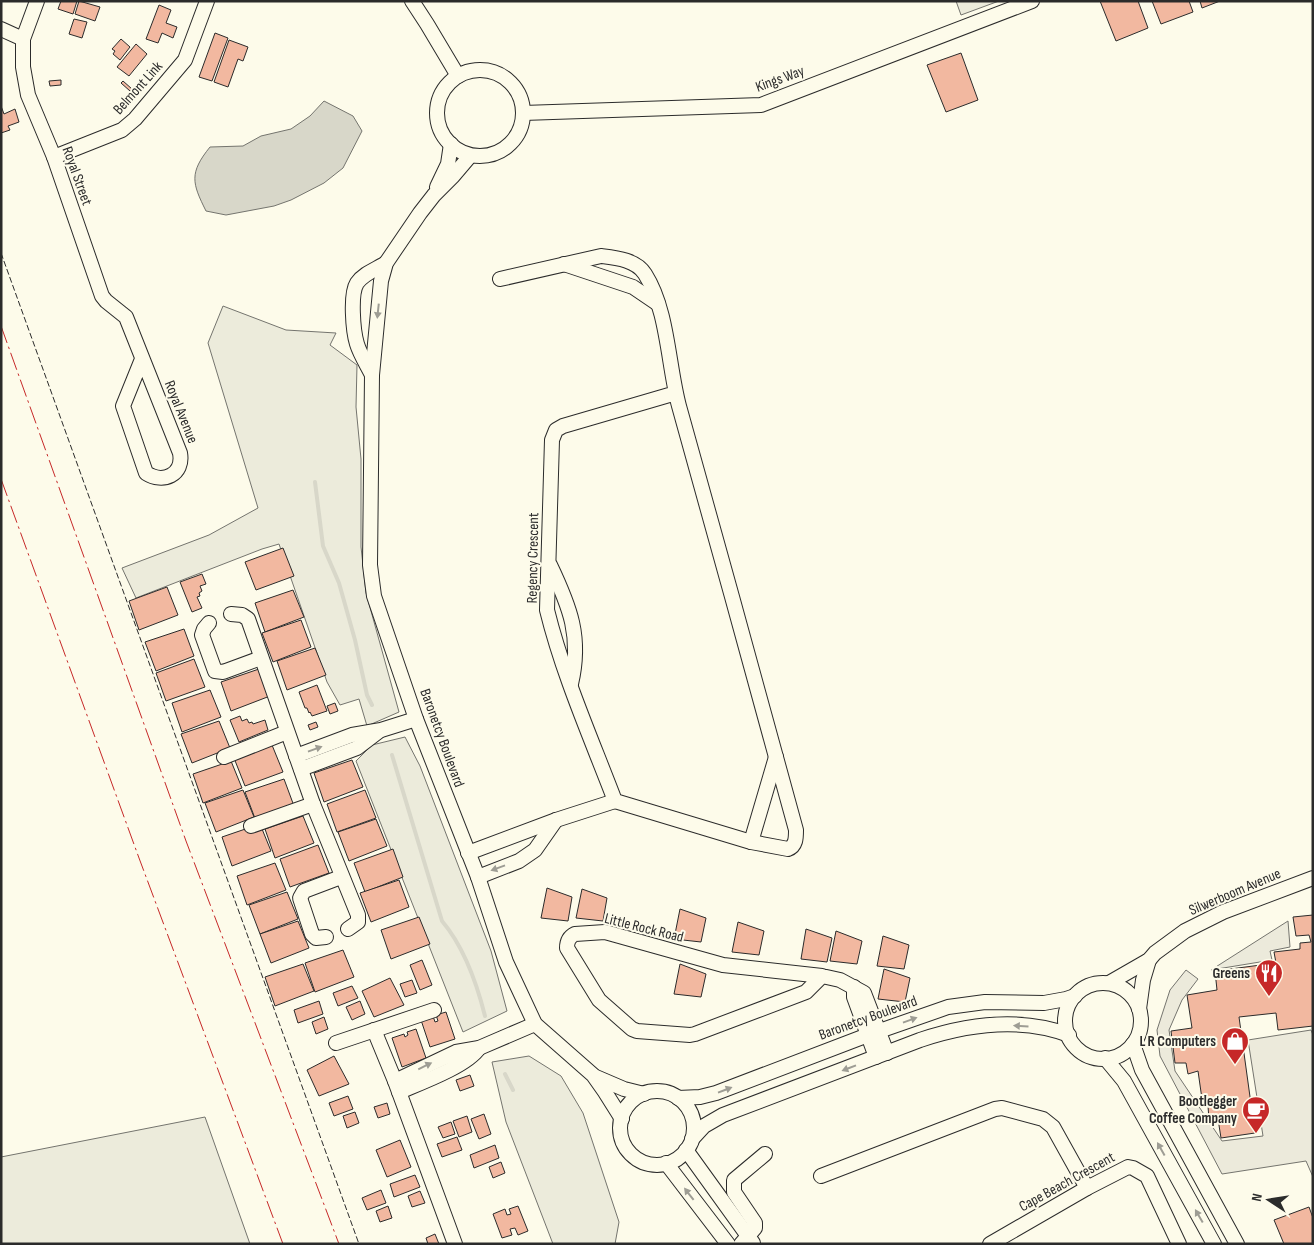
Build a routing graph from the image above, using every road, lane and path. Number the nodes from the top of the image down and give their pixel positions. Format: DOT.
graph roads {
  1 [pos="37,1"];
  2 [pos="207,1"];
  3 [pos="412,1"];
  4 [pos="1032,1"];
  5 [pos="1,29"];
  6 [pos="23,39"];
  7 [pos="458,76"];
  8 [pos="523,113"];
  9 [pos="451,144"];
  10 [pos="470,156"];
  11 [pos="54,157"];
  12 [pos="434,195"];
  13 [pos="386,263"];
  14 [pos="564,264"];
  15 [pos="500,279"];
  16 [pos="659,304"];
  17 [pos="141,355"];
  18 [pos="372,375"];
  19 [pos="676,394"];
  20 [pos="549,564"];
  21 [pos="231,614"];
  22 [pos="209,623"];
  23 [pos="261,658"];
  24 [pos="571,684"];
  25 [pos="416,719"];
  26 [pos="381,730"];
  27 [pos="287,732"];
  28 [pos="296,756"];
  29 [pos="224,757"];
  30 [pos="776,757"];
  31 [pos="301,769"];
  32 [pos="615,801"];
  33 [pos="313,804"];
  34 [pos="556,820"];
  35 [pos="251,826"];
  36 [pos="751,842"];
  37 [pos="470,857"];
  38 [pos="342,877"];
  39 [pos="478,877"];
  40 [pos="1313,878"];
  41 [pos="348,929"];
  42 [pos="326,937"];
  43 [pos="1149,960"];
  44 [pos="822,976"];
  45 [pos="1109,983"];
  46 [pos="1075,996"];
  47 [pos="1139,1009"];
  48 [pos="434,1010"];
  49 [pos="535,1024"];
  50 [pos="374,1030"];
  51 [pos="873,1033"];
  52 [pos="1069,1035"];
  53 [pos="336,1043"];
  54 [pos="1133,1044"];
  55 [pos="882,1055"];
  56 [pos="1104,1058"];
  57 [pos="593,1075"];
  58 [pos="397,1086"];
  59 [pos="644,1094"];
  60 [pos="678,1098"];
  61 [pos="622,1119"];
  62 [pos="689,1144"];
  63 [pos="765,1154"];
  64 [pos="666,1163"];
  65 [pos="821,1176"];
  66 [pos="1087,1188"];
  67 [pos="748,1241"];
  68 [pos="455,1244"];
  69 [pos="728,1244"];
  70 [pos="990,1244"];
  71 [pos="1179,1244"];
  72 [pos="1214,1244"];
  73 [pos="1236,1244"];
  1 -- 6 [label="street, Royal Street"];
  2 -- 11 [label="street, Belmont Link"];
  3 -- 7 [label="street"];
  4 -- 8 [label="street, Kings Way"];
  5 -- 6 [label="street"];
  6 -- 11 [label="street, Royal Street"];
  7 -- 8 [label="street"];
  7 -- 9 [label="street"];
  8 -- 10 [label="street"];
  9 -- 10 [label="street"];
  9 -- 12 [label="street, Baronetcy Boulevard"];
  10 -- 12 [label="street, Baronetcy Boulevard"];
  11 -- 17 [label="street, Royal Street"];
  12 -- 13 [label="street, Baronetcy Boulevard"];
  13 -- 18 [label="street, Baronetcy Boulevard, one-way"];
  13 -- 18 [label="street, Baronetcy Boulevard"];
  14 -- 15 [label="street"];
  14 -- 16 [label="street"];
  14 -- 16 [label="street"];
  16 -- 19 [label="street"];
  17 -- 17 [label="street, Royal Avenue"];
  18 -- 25 [label="street, Baronetcy Boulevard"];
  19 -- 20 [label="street, Regency Crescent"];
  19 -- 30 [label="street"];
  20 -- 24 [label="street, Regency Crescent"];
  20 -- 24 [label="street"];
  21 -- 23 [label="street"];
  22 -- 23 [label="street"];
  23 -- 27 [label="street"];
  24 -- 32 [label="street, Regency Crescent"];
  25 -- 26 [label="street"];
  25 -- 37 [label="street, Baronetcy Boulevard"];
  28 -- 26 [label="street, one-way"];
  26 -- 31 [label="street"];
  27 -- 28 [label="street"];
  27 -- 29 [label="street"];
  28 -- 31 [label="street"];
  30 -- 36 [label="street"];
  30 -- 36 [label="street"];
  31 -- 33 [label="street"];
  32 -- 34 [label="street"];
  32 -- 36 [label="street"];
  33 -- 35 [label="street"];
  33 -- 38 [label="street"];
  34 -- 37 [label="street"];
  34 -- 39 [label="street, one-way"];
  37 -- 39 [label="street, Baronetcy Boulevard"];
  38 -- 41 [label="street"];
  38 -- 42 [label="street"];
  39 -- 49 [label="street, Baronetcy Boulevard"];
  40 -- 43 [label="street, Silwerboom Avenue"];
  43 -- 45 [label="street, Silwerboom Avenue"];
  43 -- 47 [label="street"];
  44 -- 44 [label="street, Little Rock Road"];
  44 -- 51 [label="street, Little Rock Road"];
  45 -- 46 [label="street"];
  45 -- 47 [label="street"];
  51 -- 46 [label="street, Baronetcy Boulevard, one-way"];
  46 -- 52 [label="street"];
  47 -- 54 [label="street"];
  48 -- 50 [label="street"];
  49 -- 57 [label="street, Baronetcy Boulevard"];
  49 -- 58 [label="street"];
  50 -- 53 [label="street"];
  50 -- 58 [label="street"];
  51 -- 55 [label="street, Little Rock Road"];
  60 -- 51 [label="street, Baronetcy Boulevard, one-way"];
  52 -- 55 [label="street, one-way"];
  52 -- 56 [label="street"];
  54 -- 56 [label="street"];
  54 -- 73 [label="street"];
  55 -- 62 [label="street, one-way"];
  72 -- 56 [label="street, one-way"];
  57 -- 59 [label="street, Baronetcy Boulevard"];
  57 -- 61 [label="street, Baronetcy Boulevard"];
  58 -- 68 [label="street"];
  59 -- 60 [label="street"];
  59 -- 61 [label="street"];
  60 -- 62 [label="street"];
  61 -- 64 [label="street"];
  62 -- 64 [label="street"];
  62 -- 67 [label="street"];
  63 -- 67 [label="street"];
  69 -- 64 [label="street, one-way"];
  65 -- 66 [label="street"];
  66 -- 70 [label="street, Cape Beach Crescent"];
  66 -- 71 [label="street, Cape Beach Crescent"];
}
